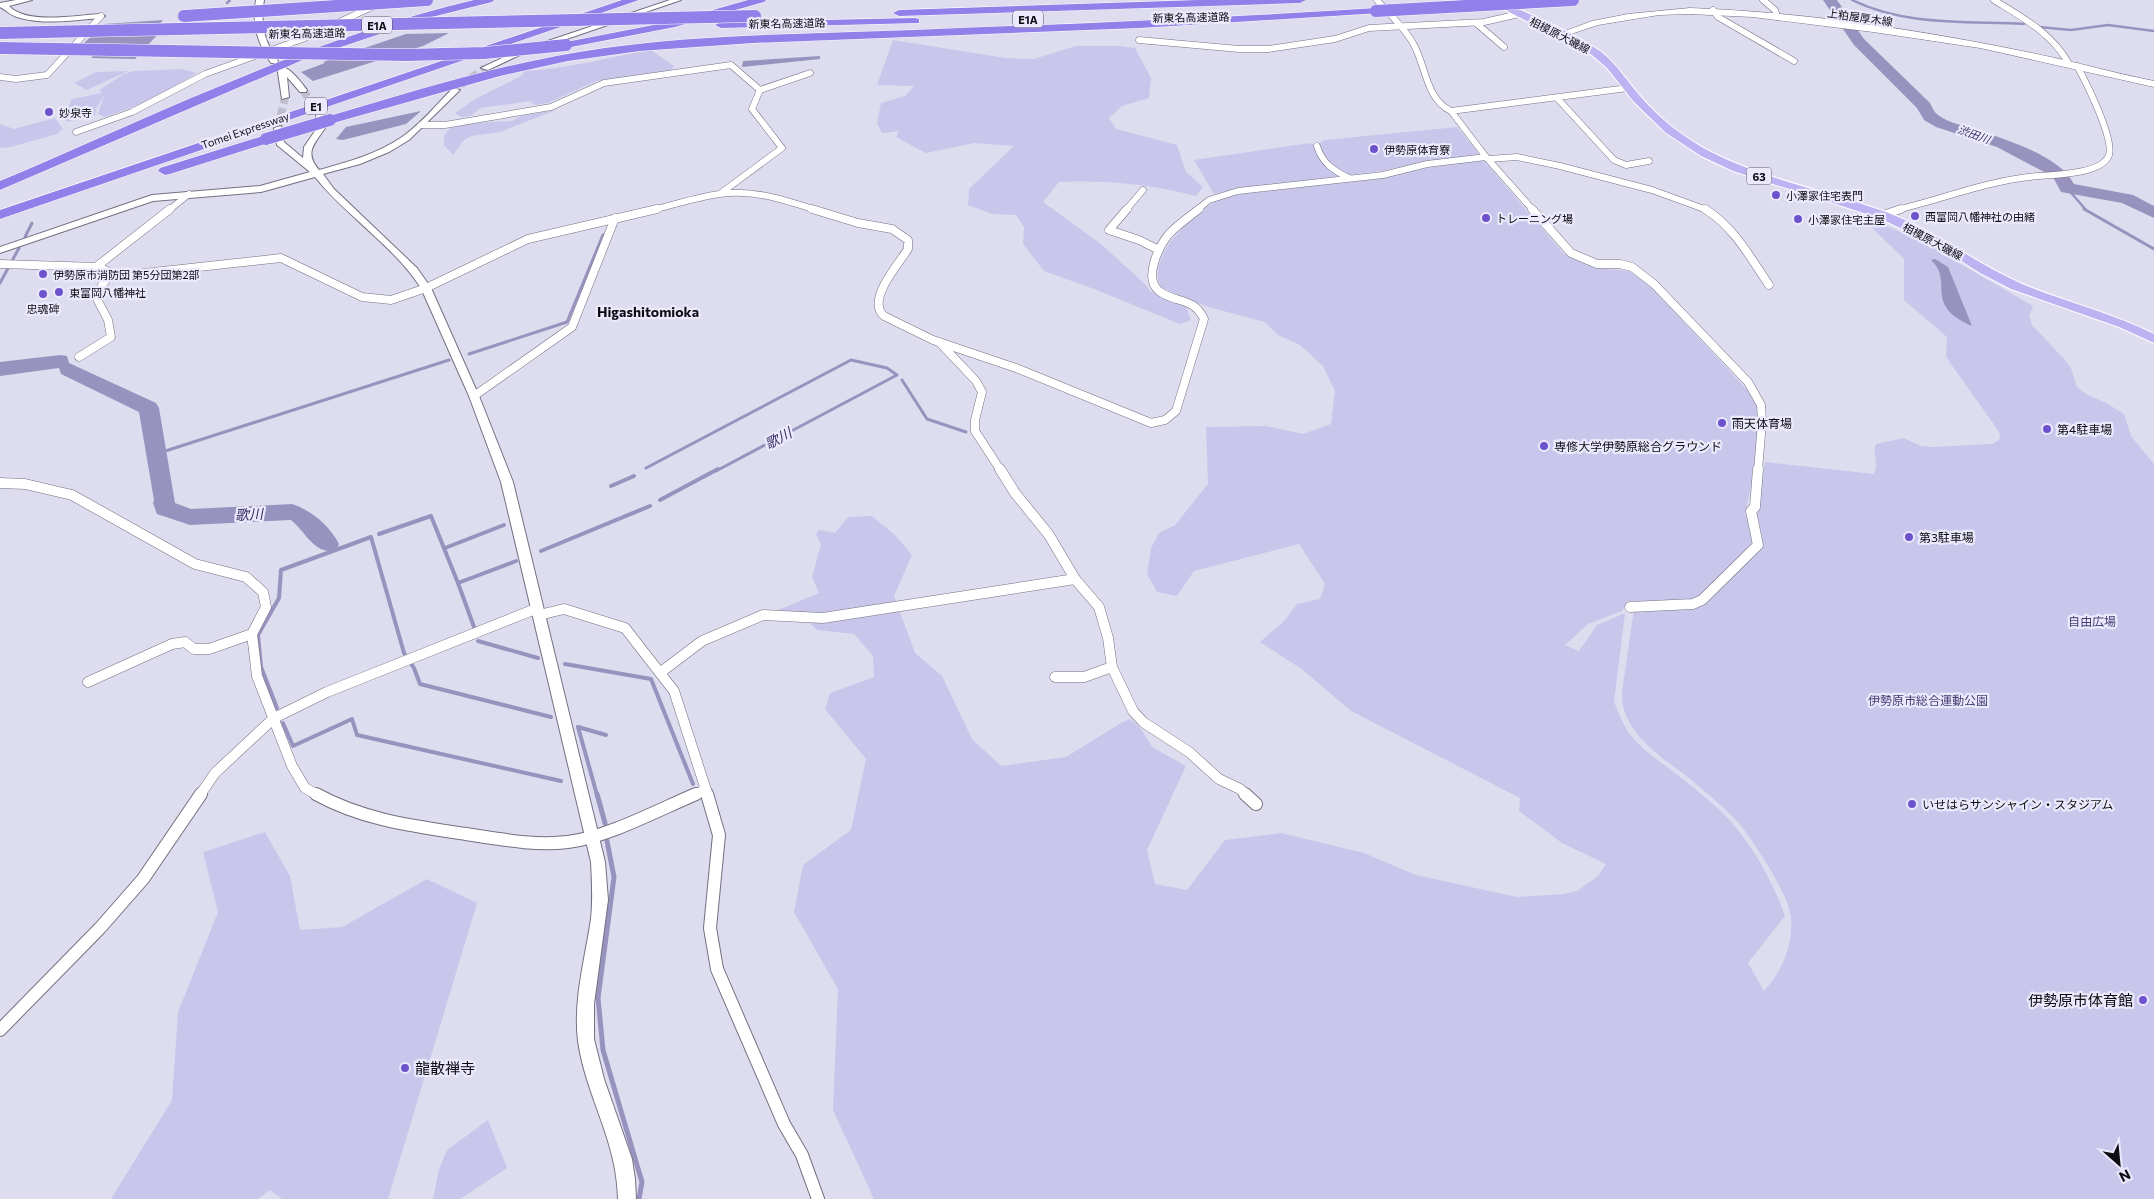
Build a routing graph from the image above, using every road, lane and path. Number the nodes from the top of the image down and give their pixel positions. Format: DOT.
graph roads {
  1 [pos="28,0"];
  2 [pos="260,0"];
  3 [pos="386,0"];
  4 [pos="427,0"];
  5 [pos="488,0"];
  6 [pos="606,0"];
  7 [pos="633,0"];
  8 [pos="677,0"];
  9 [pos="760,0"];
  10 [pos="1139,0"];
  11 [pos="1219,0"];
  12 [pos="1300,0"];
  13 [pos="1491,0"];
  14 [pos="1573,0"];
  15 [pos="1763,0"];
  16 [pos="1994,0"];
  17 [pos="2,5"];
  18 [pos="1376,6"];
  19 [pos="1713,10"];
  20 [pos="1336,13"];
  21 [pos="1519,14"];
  22 [pos="101,16"];
  23 [pos="755,16"];
  24 [pos="1777,17"];
  25 [pos="1476,23"];
  26 [pos="0,25"];
  27 [pos="1400,27"];
  28 [pos="0,33"];
  29 [pos="1562,34"];
  30 [pos="0,40"];
  31 [pos="1139,40"];
  32 [pos="1499,46"];
  33 [pos="0,48"];
  34 [pos="267,51"];
  35 [pos="1794,61"];
  36 [pos="2073,65"];
  37 [pos="278,66"];
  38 [pos="485,68"];
  39 [pos="810,73"];
  40 [pos="0,77"];
  41 [pos="2154,84"];
  42 [pos="1628,88"];
  43 [pos="303,90"];
  44 [pos="456,90"];
  45 [pos="760,90"];
  46 [pos="285,97"];
  47 [pos="1557,98"];
  48 [pos="1451,111"];
  49 [pos="324,117"];
  50 [pos="421,125"];
  51 [pos="278,128"];
  52 [pos="76,132"];
  53 [pos="1317,146"];
  54 [pos="158,148"];
  55 [pos="1487,158"];
  56 [pos="1650,161"];
  57 [pos="85,173"];
  58 [pos="317,174"];
  59 [pos="1350,178"];
  60 [pos="0,186"];
  61 [pos="1144,190"];
  62 [pos="189,194"];
  63 [pos="720,194"];
  64 [pos="0,202"];
  65 [pos="0,215"];
  66 [pos="1883,215"];
  67 [pos="615,218"];
  68 [pos="0,225"];
  69 [pos="0,250"];
  70 [pos="1159,250"];
  71 [pos="3,264"];
  72 [pos="96,267"];
  73 [pos="112,274"];
  74 [pos="1769,284"];
  75 [pos="426,288"];
  76 [pos="2154,340"];
  77 [pos="938,341"];
  78 [pos="79,357"];
  79 [pos="474,396"];
  80 [pos="0,483"];
  81 [pos="1075,579"];
  82 [pos="1630,607"];
  83 [pos="539,611"];
  84 [pos="252,634"];
  85 [pos="1112,667"];
  86 [pos="661,672"];
  87 [pos="1055,678"];
  88 [pos="88,682"];
  89 [pos="274,718"];
  90 [pos="706,790"];
  91 [pos="1256,804"];
  92 [pos="592,837"];
  93 [pos="0,1030"];
  94 [pos="627,1199"];
  95 [pos="818,1199"];
  1 -- 17 [label="street"];
  2 -- 34 [label="street"];
  3 -- 34 [label="street"];
  4 -- 26 [label="highway, bridge"];
  5 -- 60 [label="highway"];
  6 -- 54 [label="highway, Tomei Expressway / E1"];
  7 -- 65 [label="highway, Tomei Expressway / E1"];
  8 -- 38 [label="street"];
  9 -- 33 [label="highway, bridge"];
  10 -- 11 [label="highway"];
  12 -- 23 [label="highway, 新東名高速道路 / E1A"];
  13 -- 21 [label="main road, 相模原大磯線 / 63"];
  14 -- 18 [label="highway, bridge"];
  15 -- 24 [label="street"];
  16 -- 36 [label="street"];
  17 -- 22 [label="street"];
  18 -- 20 [label="highway"];
  18 -- 27 [label="street"];
  19 -- 24 [label="main road, 上粕屋厚木線"];
  19 -- 29 [label="main road, 上粕屋厚木線"];
  19 -- 35 [label="street"];
  20 -- 30 [label="highway, 新東名高速道路 / E1A"];
  20 -- 49 [label="highway"];
  21 -- 25 [label="street"];
  21 -- 29 [label="main road, 相模原大磯線 / 63"];
  22 -- 40 [label="street"];
  23 -- 28 [label="highway, 新東名高速道路 / E1A, bridge"];
  24 -- 36 [label="main road, 上粕屋厚木線"];
  25 -- 27 [label="street"];
  25 -- 32 [label="street"];
  27 -- 31 [label="street"];
  27 -- 48 [label="street"];
  29 -- 42 [label="main road, 相模原大磯線 / 63"];
  34 -- 37 [label="street"];
  34 -- 52 [label="street"];
  36 -- 41 [label="main road, 上粕屋厚木線"];
  36 -- 66 [label="street"];
  37 -- 43 [label="street"];
  37 -- 46 [label="street"];
  39 -- 45 [label="street"];
  42 -- 47 [label="street"];
  42 -- 66 [label="main road, 相模原大磯線 / 63"];
  44 -- 50 [label="street"];
  45 -- 50 [label="street"];
  45 -- 63 [label="street"];
  47 -- 48 [label="street"];
  47 -- 56 [label="street"];
  48 -- 55 [label="street"];
  49 -- 58 [label="street"];
  49 -- 68 [label="highway, bridge"];
  50 -- 58 [label="street"];
  51 -- 58 [label="street"];
  53 -- 59 [label="street"];
  55 -- 59 [label="street"];
  55 -- 74 [label="street"];
  55 -- 82 [label="street"];
  57 -- 64 [label="highway"];
  58 -- 62 [label="street"];
  58 -- 75 [label="street"];
  59 -- 70 [label="street"];
  61 -- 70 [label="street"];
  62 -- 69 [label="street"];
  62 -- 72 [label="street"];
  63 -- 67 [label="street"];
  63 -- 77 [label="street"];
  66 -- 76 [label="main road, 相模原大磯線 / 63"];
  67 -- 75 [label="street"];
  67 -- 79 [label="street"];
  70 -- 77 [label="street"];
  71 -- 72 [label="street"];
  72 -- 73 [label="street"];
  73 -- 75 [label="street"];
  73 -- 78 [label="street"];
  75 -- 79 [label="street"];
  77 -- 81 [label="street"];
  79 -- 83 [label="street"];
  80 -- 84 [label="street"];
  81 -- 85 [label="street"];
  81 -- 86 [label="street"];
  83 -- 86 [label="street"];
  83 -- 89 [label="street"];
  83 -- 92 [label="street"];
  84 -- 88 [label="street"];
  84 -- 89 [label="street"];
  85 -- 87 [label="street"];
  85 -- 91 [label="street"];
  86 -- 90 [label="street"];
  89 -- 92 [label="street"];
  89 -- 93 [label="street"];
  90 -- 92 [label="street"];
  90 -- 95 [label="street"];
  92 -- 94 [label="street"];
}
